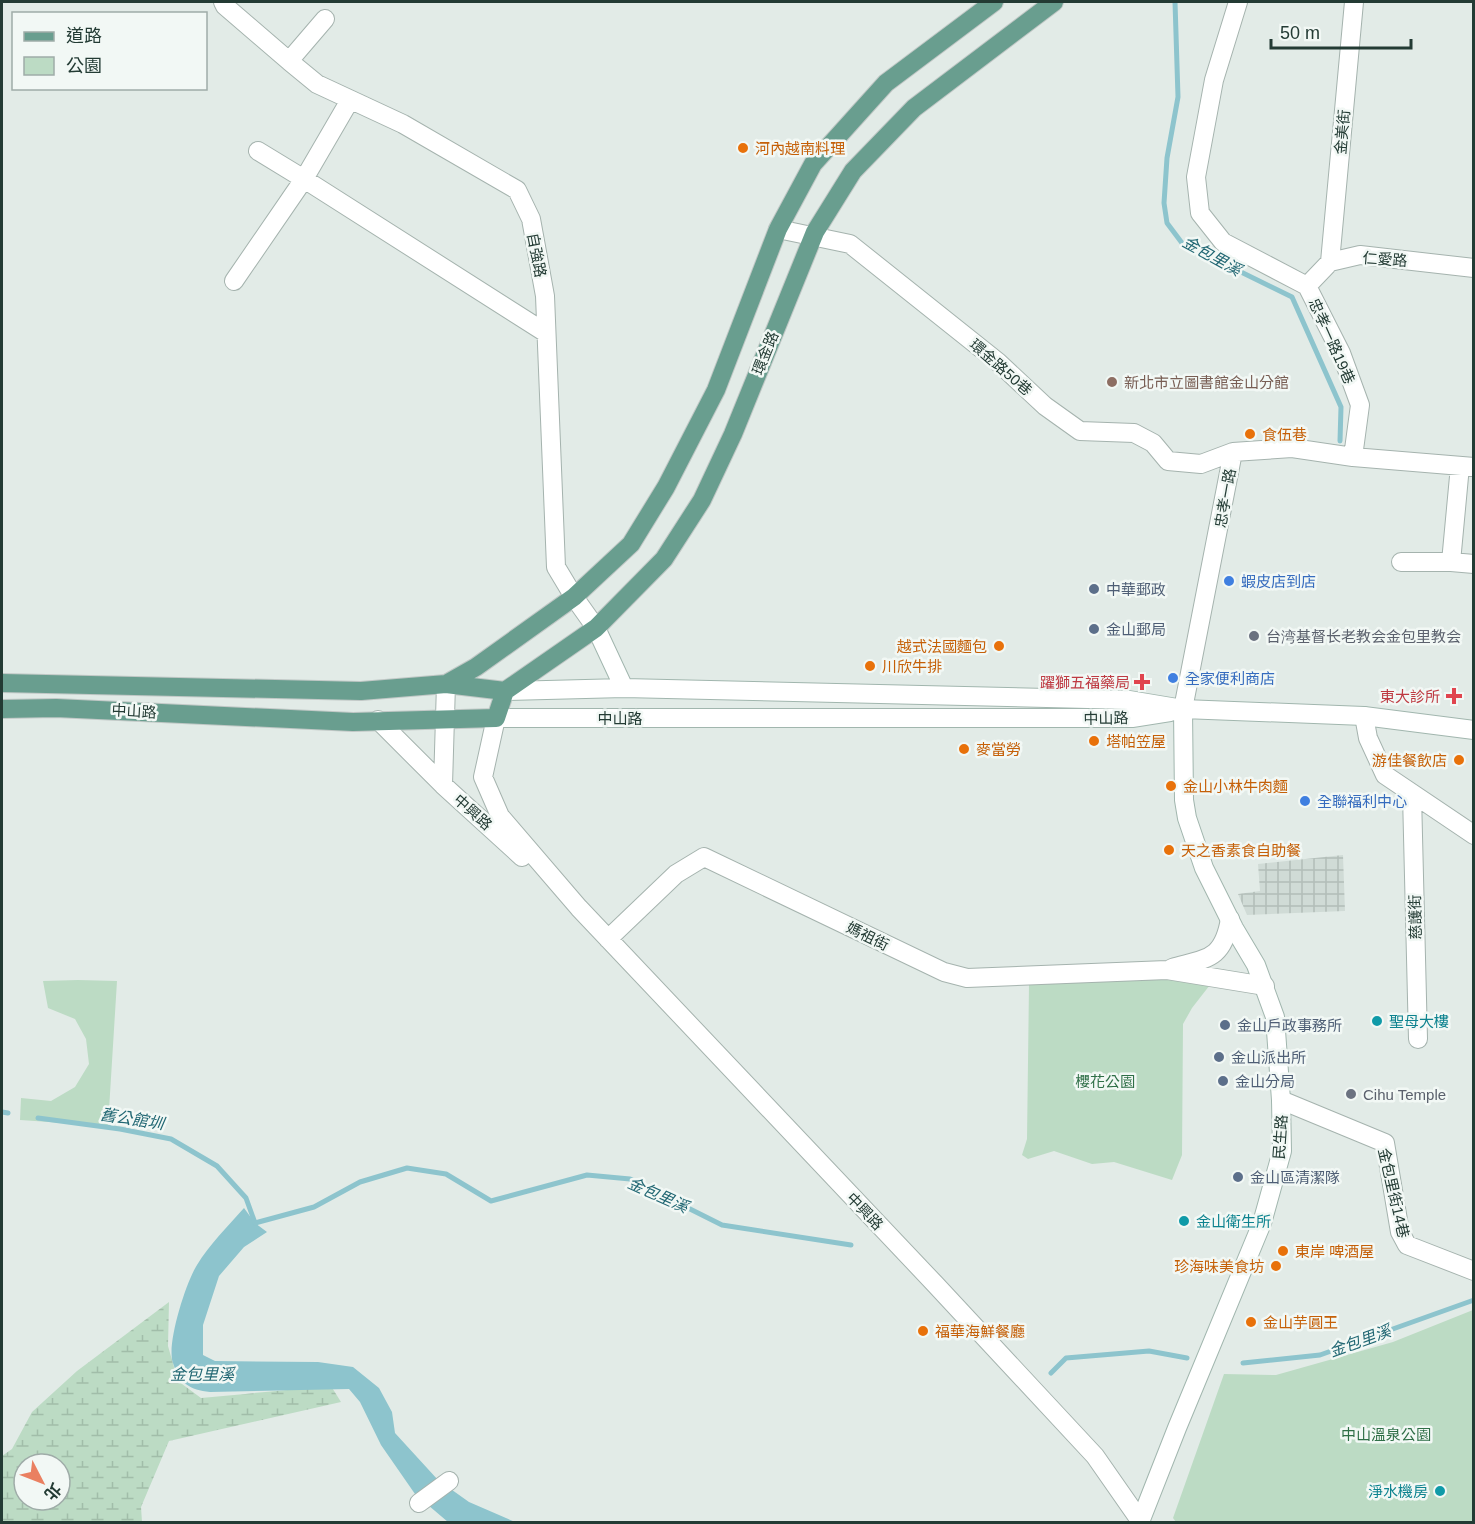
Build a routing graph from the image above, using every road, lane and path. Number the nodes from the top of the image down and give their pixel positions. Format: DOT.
graph roads {
  1 [pos="224,2"];
  2 [pos="994,2"];
  3 [pos="1054,2"];
  4 [pos="1239,2"];
  5 [pos="1354,2"];
  6 [pos="326,19"];
  7 [pos="290,61"];
  8 [pos="350,99"];
  9 [pos="258,151"];
  10 [pos="304,179"];
  11 [pos="778,229"];
  12 [pos="813,236"];
  13 [pos="1330,262"];
  14 [pos="1473,268"];
  15 [pos="234,281"];
  16 [pos="1307,286"];
  17 [pos="546,333"];
  18 [pos="1233,452"];
  19 [pos="1353,457"];
  20 [pos="1467,466"];
  21 [pos="1401,562"];
  22 [pos="1451,562"];
  23 [pos="1473,564"];
  24 [pos="574,597"];
  25 [pos="596,628"];
  26 [pos="2,683"];
  27 [pos="446,684"];
  28 [pos="624,688"];
  29 [pos="505,691"];
  30 [pos="2,709"];
  31 [pos="1183,709"];
  32 [pos="1364,716"];
  33 [pos="496,718"];
  34 [pos="378,720"];
  35 [pos="445,720"];
  36 [pos="1473,730"];
  37 [pos="443,785"];
  38 [pos="1412,795"];
  39 [pos="1473,835"];
  40 [pos="579,908"];
  41 [pos="1230,919"];
  42 [pos="608,939"];
  43 [pos="1167,970"];
  44 [pos="1264,986"];
  45 [pos="1418,1039"];
  46 [pos="1281,1100"];
  47 [pos="1473,1271"];
  48 [pos="449,1481"];
  49 [pos="419,1503"];
  50 [pos="1141,1522"];
  1 -- 7 [label="street, 自強路"];
  2 -- 11 [label="main road"];
  3 -- 12 [label="main road, 環金路"];
  4 -- 16 [label="street, 忠孝一路19巷"];
  5 -- 13 [label="street, 金美街"];
  6 -- 7 [label="street"];
  7 -- 8 [label="street, 自強路"];
  8 -- 10 [label="street"];
  8 -- 17 [label="street, 自強路"];
  9 -- 10 [label="street"];
  10 -- 15 [label="street"];
  10 -- 17 [label="street"];
  11 -- 12 [label="street, 環金路50巷"];
  11 -- 24 [label="main road"];
  12 -- 18 [label="street, 環金路50巷"];
  12 -- 25 [label="main road, 環金路"];
  13 -- 14 [label="street, 仁愛路"];
  13 -- 16 [label="street"];
  16 -- 19 [label="street, 忠孝一路19巷"];
  17 -- 24 [label="street, 自強路"];
  18 -- 19 [label="street, 忠孝一路"];
  18 -- 31 [label="street, 忠孝一路"];
  19 -- 20 [label="street, 忠孝一路"];
  20 -- 22 [label="street"];
  21 -- 22 [label="street"];
  22 -- 23 [label="street"];
  24 -- 25 [label="street, 自強路"];
  24 -- 27 [label="main road"];
  25 -- 28 [label="street, 自強路"];
  25 -- 29 [label="main road, 環金路"];
  26 -- 27 [label="main road, 中山路"];
  27 -- 29 [label="main road"];
  27 -- 35 [label="street, 中興路"];
  28 -- 29 [label="street, 中山路"];
  28 -- 31 [label="street, 中山路"];
  29 -- 33 [label="main road"];
  30 -- 34 [label="main road, 中山路"];
  31 -- 32 [label="street, 中山路"];
  31 -- 33 [label="street, 中山路"];
  31 -- 41 [label="street, 民生路"];
  32 -- 36 [label="street, 中山路"];
  32 -- 38 [label="street"];
  33 -- 35 [label="main road, 中山路"];
  33 -- 40 [label="street, 中興路"];
  34 -- 35 [label="main road, 中山路"];
  34 -- 37 [label="street"];
  35 -- 37 [label="street, 中興路"];
  37 -- 40 [label="street, 中興路"];
  38 -- 39 [label="street"];
  38 -- 45 [label="street, 慈護街"];
  40 -- 42 [label="street, 中興路"];
  41 -- 43 [label="street, 媽祖街"];
  41 -- 44 [label="street, 民生路"];
  42 -- 43 [label="street, 媽祖街"];
  42 -- 50 [label="street, 中興路"];
  43 -- 44 [label="street, 媽祖街"];
  44 -- 46 [label="street, 民生路"];
  46 -- 47 [label="street, 金包里街14巷"];
  46 -- 50 [label="street, 民生路"];
  48 -- 49 [label="street"];
}
